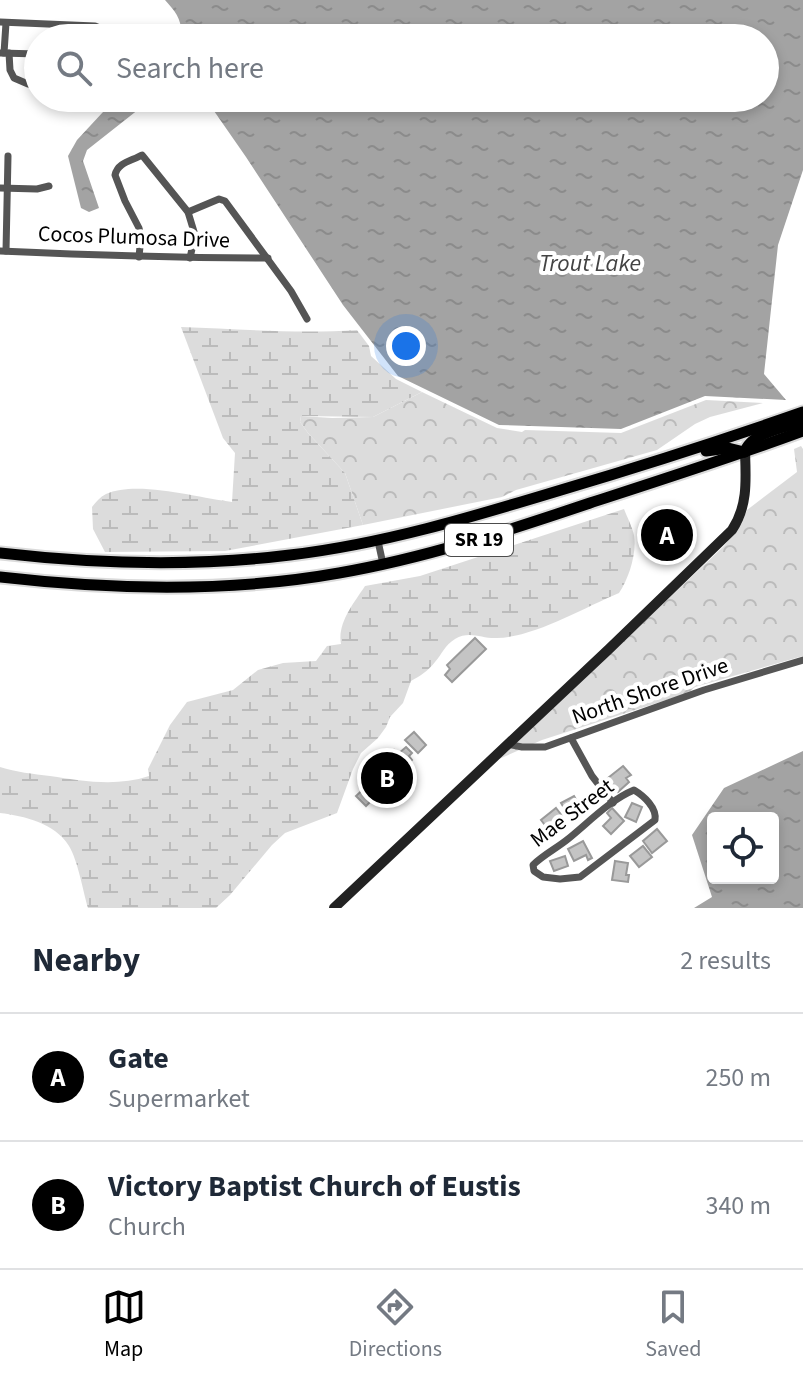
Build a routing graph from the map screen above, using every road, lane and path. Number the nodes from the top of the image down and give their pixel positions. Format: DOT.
graph roads {
  1 [pos="3,23"];
  2 [pos="34,24"];
  3 [pos="4,53"];
  4 [pos="24,54"];
  5 [pos="24,82"];
  6 [pos="8,156"];
  7 [pos="49,186"];
  8 [pos="4,188"];
  9 [pos="188,212"];
  10 [pos="3,251"];
  11 [pos="139,257"];
  12 [pos="190,258"];
  13 [pos="268,258"];
  14 [pos="307,319"];
  15 [pos="803,412"];
  16 [pos="803,421"];
  17 [pos="803,431"];
  18 [pos="745,452"];
  19 [pos="652,463"];
  20 [pos="378,541"];
  21 [pos="0,553"];
  22 [pos="383,564"];
  23 [pos="0,577"];
  24 [pos="803,660"];
  25 [pos="571,738"];
  26 [pos="507,744"];
  27 [pos="613,803"];
  28 [pos="334,908"];
  1 -- 2 [label="street"];
  1 -- 3 [label="street"];
  3 -- 4 [label="street"];
  3 -- 5 [label="street"];
  6 -- 8 [label="street"];
  7 -- 8 [label="street"];
  8 -- 10 [label="street"];
  9 -- 11 [label="street"];
  9 -- 12 [label="street"];
  9 -- 13 [label="street"];
  10 -- 11 [label="street, Cocos Plumosa Drive"];
  11 -- 12 [label="street, Cocos Plumosa Drive"];
  12 -- 13 [label="street, Cocos Plumosa Drive"];
  13 -- 14 [label="street"];
  15 -- 19 [label="main road, SR 19"];
  16 -- 18 [label="main road"];
  17 -- 18 [label="main road, SR 19"];
  18 -- 19 [label="main road"];
  18 -- 22 [label="main road, SR 19"];
  18 -- 26 [label="main road"];
  19 -- 20 [label="main road, SR 19"];
  20 -- 21 [label="main road, SR 19"];
  20 -- 22 [label="street"];
  22 -- 23 [label="main road, SR 19"];
  24 -- 25 [label="street, North Shore Drive"];
  25 -- 26 [label="street, North Shore Drive"];
  25 -- 27 [label="street"];
  26 -- 28 [label="main road"];
  27 -- 27 [label="street, Mae Street"];
}
